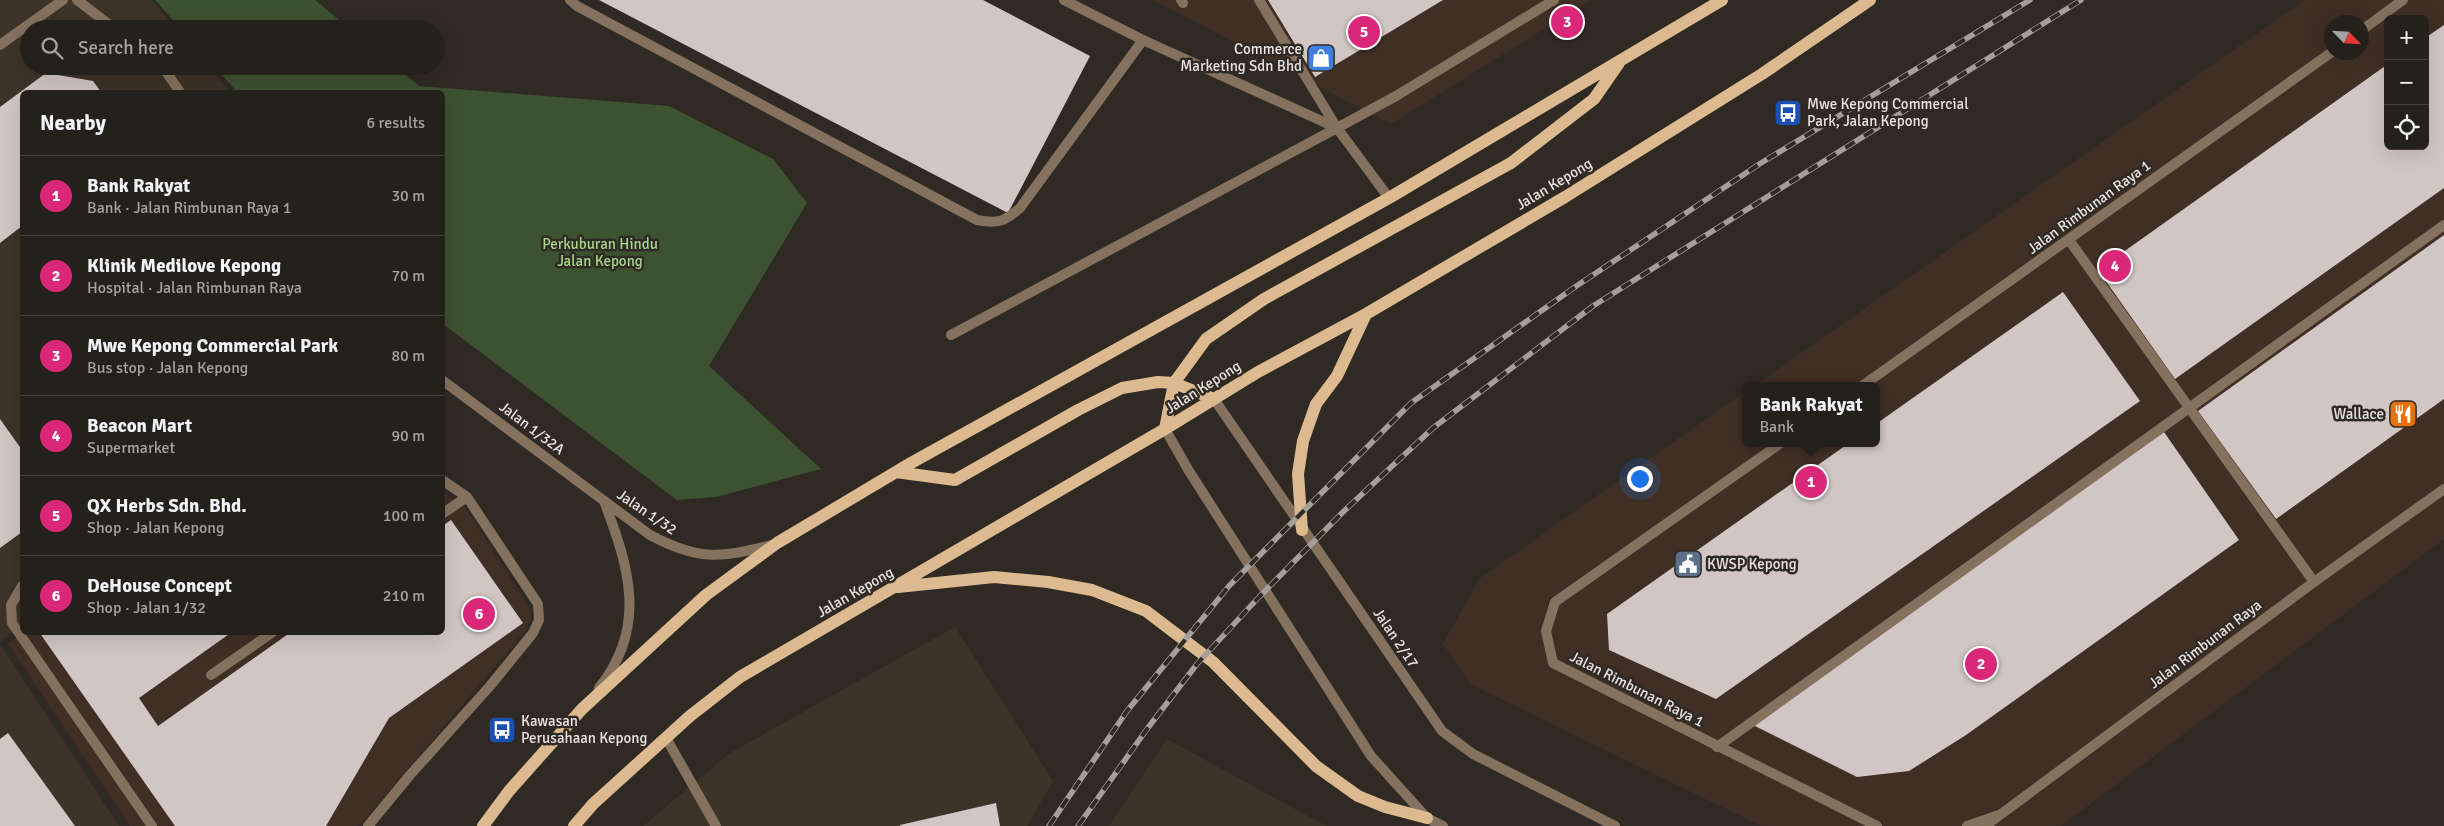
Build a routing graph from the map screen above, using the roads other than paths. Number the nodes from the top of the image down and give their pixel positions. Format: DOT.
graph roads {
  1 [pos="63,0"];
  2 [pos="77,0"];
  3 [pos="570,0"];
  4 [pos="1064,0"];
  5 [pos="1259,0"];
  6 [pos="1554,0"];
  7 [pos="1722,0"];
  8 [pos="1870,0"];
  9 [pos="2403,0"];
  10 [pos="35,20"];
  11 [pos="103,20"];
  12 [pos="2369,25"];
  13 [pos="20,31"];
  14 [pos="1143,40"];
  15 [pos="0,45"];
  16 [pos="1623,58"];
  17 [pos="2324,58"];
  18 [pos="168,75"];
  19 [pos="179,90"];
  20 [pos="1337,128"];
  21 [pos="1389,198"];
  22 [pos="2444,225"];
  23 [pos="2069,240"];
  24 [pos="1366,314"];
  25 [pos="951,335"];
  26 [pos="445,382"];
  27 [pos="1868,382"];
  28 [pos="1174,383"];
  29 [pos="1214,398"];
  30 [pos="2190,407"];
  31 [pos="1165,429"];
  32 [pos="1775,447"];
  33 [pos="896,472"];
  34 [pos="445,482"];
  35 [pos="2444,489"];
  36 [pos="467,496"];
  37 [pos="604,500"];
  38 [pos="445,512"];
  39 [pos="1302,530"];
  40 [pos="778,544"];
  41 [pos="2314,582"];
  42 [pos="895,587"];
  43 [pos="20,589"];
  44 [pos="20,635"];
  45 [pos="20,635"];
  46 [pos="269,635"];
  47 [pos="211,675"];
  48 [pos="582,709"];
  49 [pos="666,738"];
  50 [pos="1717,746"];
  51 [pos="1999,815"];
  52 [pos="1425,822"];
  53 [pos="152,826"];
  54 [pos="368,826"];
  55 [pos="483,826"];
  56 [pos="574,826"];
  57 [pos="716,826"];
  58 [pos="1443,826"];
  59 [pos="1615,826"];
  60 [pos="1877,826"];
  61 [pos="1968,826"];
  62 [pos="1985,826"];
  1 -- 10 [label="street"];
  2 -- 11 [label="street"];
  3 -- 14 [label="street"];
  4 -- 14 [label="street"];
  5 -- 20 [label="street"];
  6 -- 20 [label="street"];
  7 -- 16 [label="main road"];
  8 -- 24 [label="main road, Jalan Kepong"];
  9 -- 12 [label="street"];
  13 -- 15 [label="street"];
  14 -- 20 [label="street"];
  16 -- 21 [label="main road"];
  16 -- 28 [label="main road"];
  17 -- 23 [label="street, Jalan Rimbunan Raya 1"];
  18 -- 19 [label="street"];
  20 -- 21 [label="street"];
  20 -- 25 [label="street"];
  21 -- 33 [label="main road"];
  22 -- 30 [label="street"];
  23 -- 27 [label="street, Jalan Rimbunan Raya 1"];
  23 -- 30 [label="street"];
  24 -- 29 [label="main road, Jalan Kepong"];
  24 -- 39 [label="main road"];
  26 -- 37 [label="street, Jalan 1/32A"];
  28 -- 29 [label="main road"];
  28 -- 31 [label="main road"];
  28 -- 33 [label="main road"];
  29 -- 31 [label="main road, Jalan Kepong"];
  29 -- 39 [label="street, Jalan 2/17"];
  30 -- 41 [label="street"];
  30 -- 50 [label="street"];
  31 -- 42 [label="main road, Jalan Kepong"];
  31 -- 52 [label="street"];
  32 -- 50 [label="street, Jalan Rimbunan Raya 1"];
  33 -- 40 [label="main road"];
  34 -- 36 [label="street"];
  35 -- 41 [label="street, Jalan Rimbunan Raya"];
  36 -- 38 [label="street"];
  36 -- 54 [label="street"];
  37 -- 40 [label="street, Jalan 1/32"];
  37 -- 48 [label="street, Jalan 1/32"];
  39 -- 59 [label="street, Jalan 2/17"];
  40 -- 48 [label="main road"];
  41 -- 51 [label="street, Jalan Rimbunan Raya"];
  42 -- 49 [label="main road, Jalan Kepong"];
  42 -- 52 [label="main road"];
  43 -- 44 [label="street"];
  45 -- 53 [label="street"];
  46 -- 47 [label="street"];
  48 -- 55 [label="main road"];
  49 -- 56 [label="main road, Jalan Kepong"];
  49 -- 57 [label="street"];
  50 -- 60 [label="street, Jalan Rimbunan Raya 1"];
  51 -- 61 [label="street"];
  51 -- 62 [label="street, Jalan Rimbunan Raya"];
  52 -- 58 [label="street"];
}
